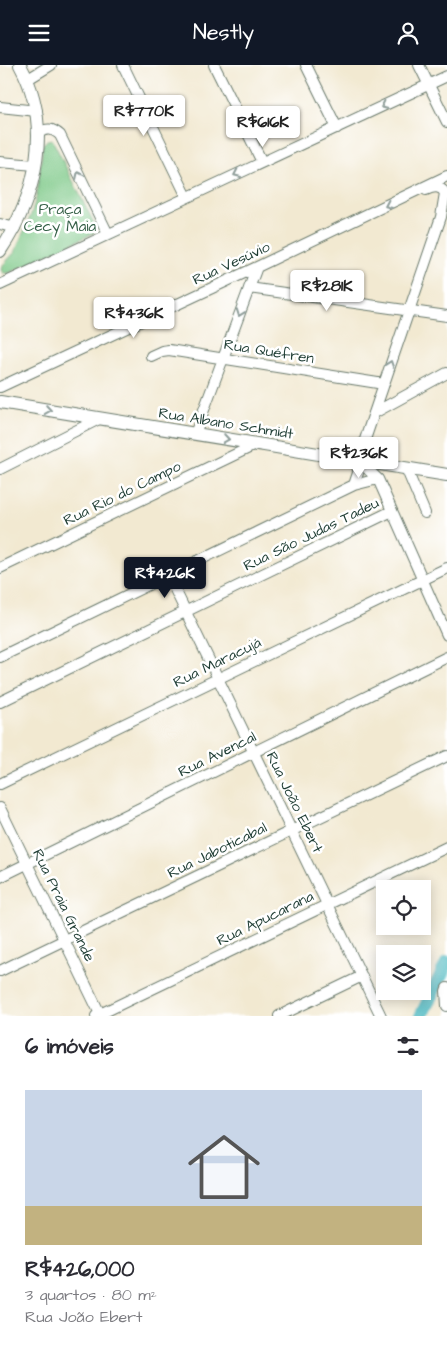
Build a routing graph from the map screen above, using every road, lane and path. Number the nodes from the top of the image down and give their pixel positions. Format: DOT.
graph roads {
  1 [pos="20,65"];
  2 [pos="51,65"];
  3 [pos="123,65"];
  4 [pos="214,65"];
  5 [pos="306,65"];
  6 [pos="419,65"];
  7 [pos="447,76"];
  8 [pos="28,79"];
  9 [pos="428,85"];
  10 [pos="0,107"];
  11 [pos="37,111"];
  12 [pos="447,122"];
  13 [pos="337,128"];
  14 [pos="38,133"];
  15 [pos="0,162"];
  16 [pos="262,163"];
  17 [pos="35,165"];
  18 [pos="447,176"];
  19 [pos="410,194"];
  20 [pos="188,197"];
  21 [pos="447,204"];
  22 [pos="441,217"];
  23 [pos="0,224"];
  24 [pos="15,228"];
  25 [pos="108,234"];
  26 [pos="0,251"];
  27 [pos="257,267"];
  28 [pos="2,282"];
  29 [pos="249,288"];
  30 [pos="409,311"];
  31 [pos="447,315"];
  32 [pos="151,356"];
  33 [pos="223,359"];
  34 [pos="447,373"];
  35 [pos="384,384"];
  36 [pos="0,387"];
  37 [pos="0,402"];
  38 [pos="374,413"];
  39 [pos="100,419"];
  40 [pos="195,434"];
  41 [pos="257,444"];
  42 [pos="358,460"];
  43 [pos="388,465"];
  44 [pos="406,468"];
  45 [pos="0,469"];
  46 [pos="447,475"];
  47 [pos="378,479"];
  48 [pos="354,485"];
  49 [pos="392,511"];
  50 [pos="425,513"];
  51 [pos="0,568"];
  52 [pos="447,568"];
  53 [pos="168,575"];
  54 [pos="422,579"];
  55 [pos="185,612"];
  56 [pos="447,635"];
  57 [pos="0,657"];
  58 [pos="447,657"];
  59 [pos="218,678"];
  60 [pos="0,702"];
  61 [pos="254,752"];
  62 [pos="447,756"];
  63 [pos="0,784"];
  64 [pos="0,808"];
  65 [pos="292,830"];
  66 [pos="447,847"];
  67 [pos="27,864"];
  68 [pos="0,877"];
  69 [pos="328,905"];
  70 [pos="64,940"];
  71 [pos="0,971"];
  72 [pos="362,975"];
  73 [pos="447,988"];
  74 [pos="447,1005"];
  75 [pos="99,1015"];
  76 [pos="279,1016"];
  77 [pos="382,1016"];
  1 -- 8 [label="main road"];
  2 -- 8 [label="street"];
  3 -- 20 [label="street"];
  4 -- 16 [label="street"];
  5 -- 13 [label="street"];
  6 -- 9 [label="street"];
  7 -- 9 [label="street"];
  8 -- 11 [label="main road"];
  9 -- 12 [label="street"];
  9 -- 13 [label="street, one-way"];
  10 -- 11 [label="street"];
  11 -- 14 [label="main road"];
  13 -- 16 [label="street"];
  14 -- 17 [label="main road"];
  25 -- 14 [label="street, one-way"];
  15 -- 17 [label="street"];
  16 -- 20 [label="street, one-way"];
  17 -- 24 [label="main road"];
  18 -- 19 [label="street, Rua Vesúvio"];
  19 -- 22 [label="street"];
  19 -- 27 [label="street, Rua Vesúvio, one-way"];
  20 -- 25 [label="street"];
  21 -- 22 [label="street"];
  22 -- 30 [label="street"];
  23 -- 24 [label="street"];
  24 -- 26 [label="main road"];
  25 -- 28 [label="street"];
  27 -- 29 [label="street"];
  27 -- 36 [label="street, Rua Vesúvio"];
  29 -- 30 [label="street"];
  29 -- 33 [label="street, one-way"];
  30 -- 31 [label="street"];
  35 -- 30 [label="street, one-way"];
  32 -- 33 [label="street, Rua Quéfren"];
  33 -- 35 [label="street, Rua Quéfren"];
  33 -- 40 [label="street"];
  34 -- 38 [label="street"];
  35 -- 38 [label="street"];
  37 -- 39 [label="main road, Rua Albano Schmidt, one-way"];
  38 -- 42 [label="street"];
  39 -- 40 [label="main road, Rua Albano Schmidt"];
  39 -- 45 [label="street"];
  40 -- 41 [label="main road, Rua Albano Schmidt, one-way"];
  41 -- 42 [label="main road, Rua Albano Schmidt"];
  41 -- 51 [label="street, Rua Rio do Campo"];
  42 -- 43 [label="main road, Rua Albano Schmidt"];
  42 -- 47 [label="street"];
  42 -- 48 [label="street"];
  43 -- 44 [label="main road, Rua Albano Schmidt"];
  43 -- 47 [label="street"];
  44 -- 46 [label="main road, Rua Albano Schmidt"];
  44 -- 50 [label="street"];
  47 -- 48 [label="street"];
  47 -- 49 [label="street"];
  48 -- 53 [label="street"];
  49 -- 54 [label="street"];
  49 -- 55 [label="street, Rua São Judas Tadeu"];
  52 -- 54 [label="street, Rua Maracujá"];
  53 -- 55 [label="street, Rua João Ebert"];
  53 -- 57 [label="street"];
  54 -- 56 [label="street"];
  54 -- 59 [label="street, Rua Maracujá"];
  55 -- 59 [label="street, Rua João Ebert"];
  55 -- 60 [label="street, Rua São Judas Tadeu"];
  58 -- 61 [label="street, Rua Avencal"];
  59 -- 61 [label="street, Rua João Ebert"];
  59 -- 63 [label="street, Rua Maracujá"];
  61 -- 65 [label="street, Rua João Ebert"];
  61 -- 67 [label="street, Rua Avencal"];
  62 -- 65 [label="street, Rua Jaboticabal"];
  64 -- 67 [label="street, Rua Praia Grande"];
  65 -- 69 [label="street, Rua João Ebert"];
  65 -- 70 [label="street, Rua Jaboticabal"];
  66 -- 69 [label="street, Rua Apucarana"];
  67 -- 68 [label="street, Rua Avencal"];
  67 -- 70 [label="street, Rua Praia Grande"];
  69 -- 72 [label="street, Rua João Ebert"];
  69 -- 75 [label="street, Rua Apucarana"];
  70 -- 71 [label="street, Rua Jaboticabal"];
  70 -- 75 [label="street, Rua Praia Grande"];
  72 -- 76 [label="street"];
  72 -- 77 [label="street, Rua João Ebert"];
  73 -- 74 [label="street"];
}
